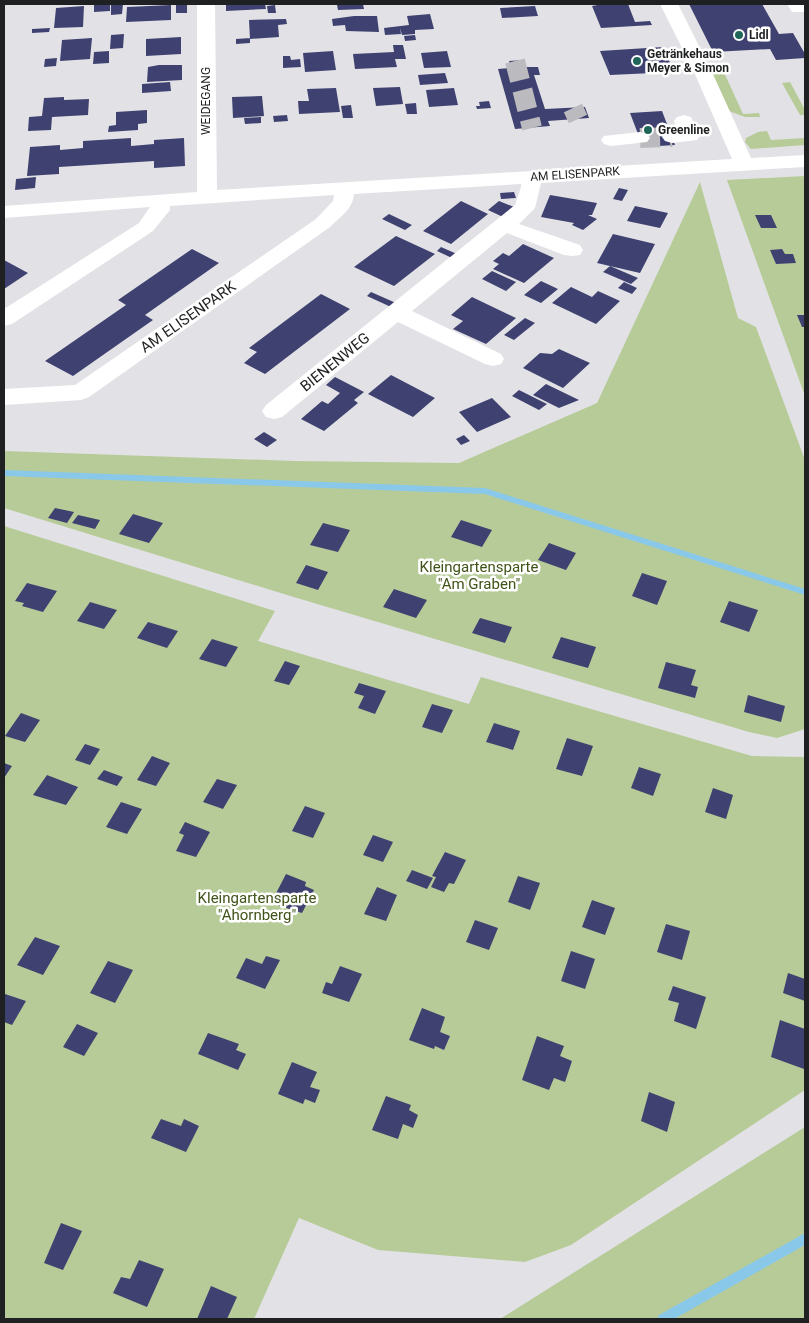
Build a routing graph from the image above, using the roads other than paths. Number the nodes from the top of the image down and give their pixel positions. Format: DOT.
graph roads {
  1 [pos="206,4"];
  2 [pos="669,4"];
  3 [pos="796,4"];
  4 [pos="805,7"];
  5 [pos="637,131"];
  6 [pos="608,132"];
  7 [pos="805,161"];
  8 [pos="744,164"];
  9 [pos="530,177"];
  10 [pos="345,188"];
  11 [pos="207,197"];
  12 [pos="160,201"];
  13 [pos="4,212"];
  14 [pos="503,225"];
  15 [pos="572,250"];
  16 [pos="396,312"];
  17 [pos="4,319"];
  18 [pos="493,360"];
  19 [pos="4,397"];
  20 [pos="274,411"];
  1 -- 11 [label="street, WEIDEGANG"];
  2 -- 8 [label="street"];
  3 -- 4 [label="street"];
  5 -- 6 [label="street"];
  7 -- 8 [label="street, AM ELISENPARK"];
  8 -- 9 [label="street, AM ELISENPARK"];
  9 -- 10 [label="street, AM ELISENPARK"];
  9 -- 14 [label="street, BIENENWEG"];
  10 -- 11 [label="street, AM ELISENPARK"];
  10 -- 19 [label="street, AM ELISENPARK"];
  11 -- 12 [label="street, AM ELISENPARK"];
  12 -- 13 [label="street, AM ELISENPARK"];
  12 -- 17 [label="street"];
  14 -- 15 [label="street"];
  14 -- 16 [label="street, BIENENWEG"];
  16 -- 18 [label="street"];
  16 -- 20 [label="street, BIENENWEG"];
}
